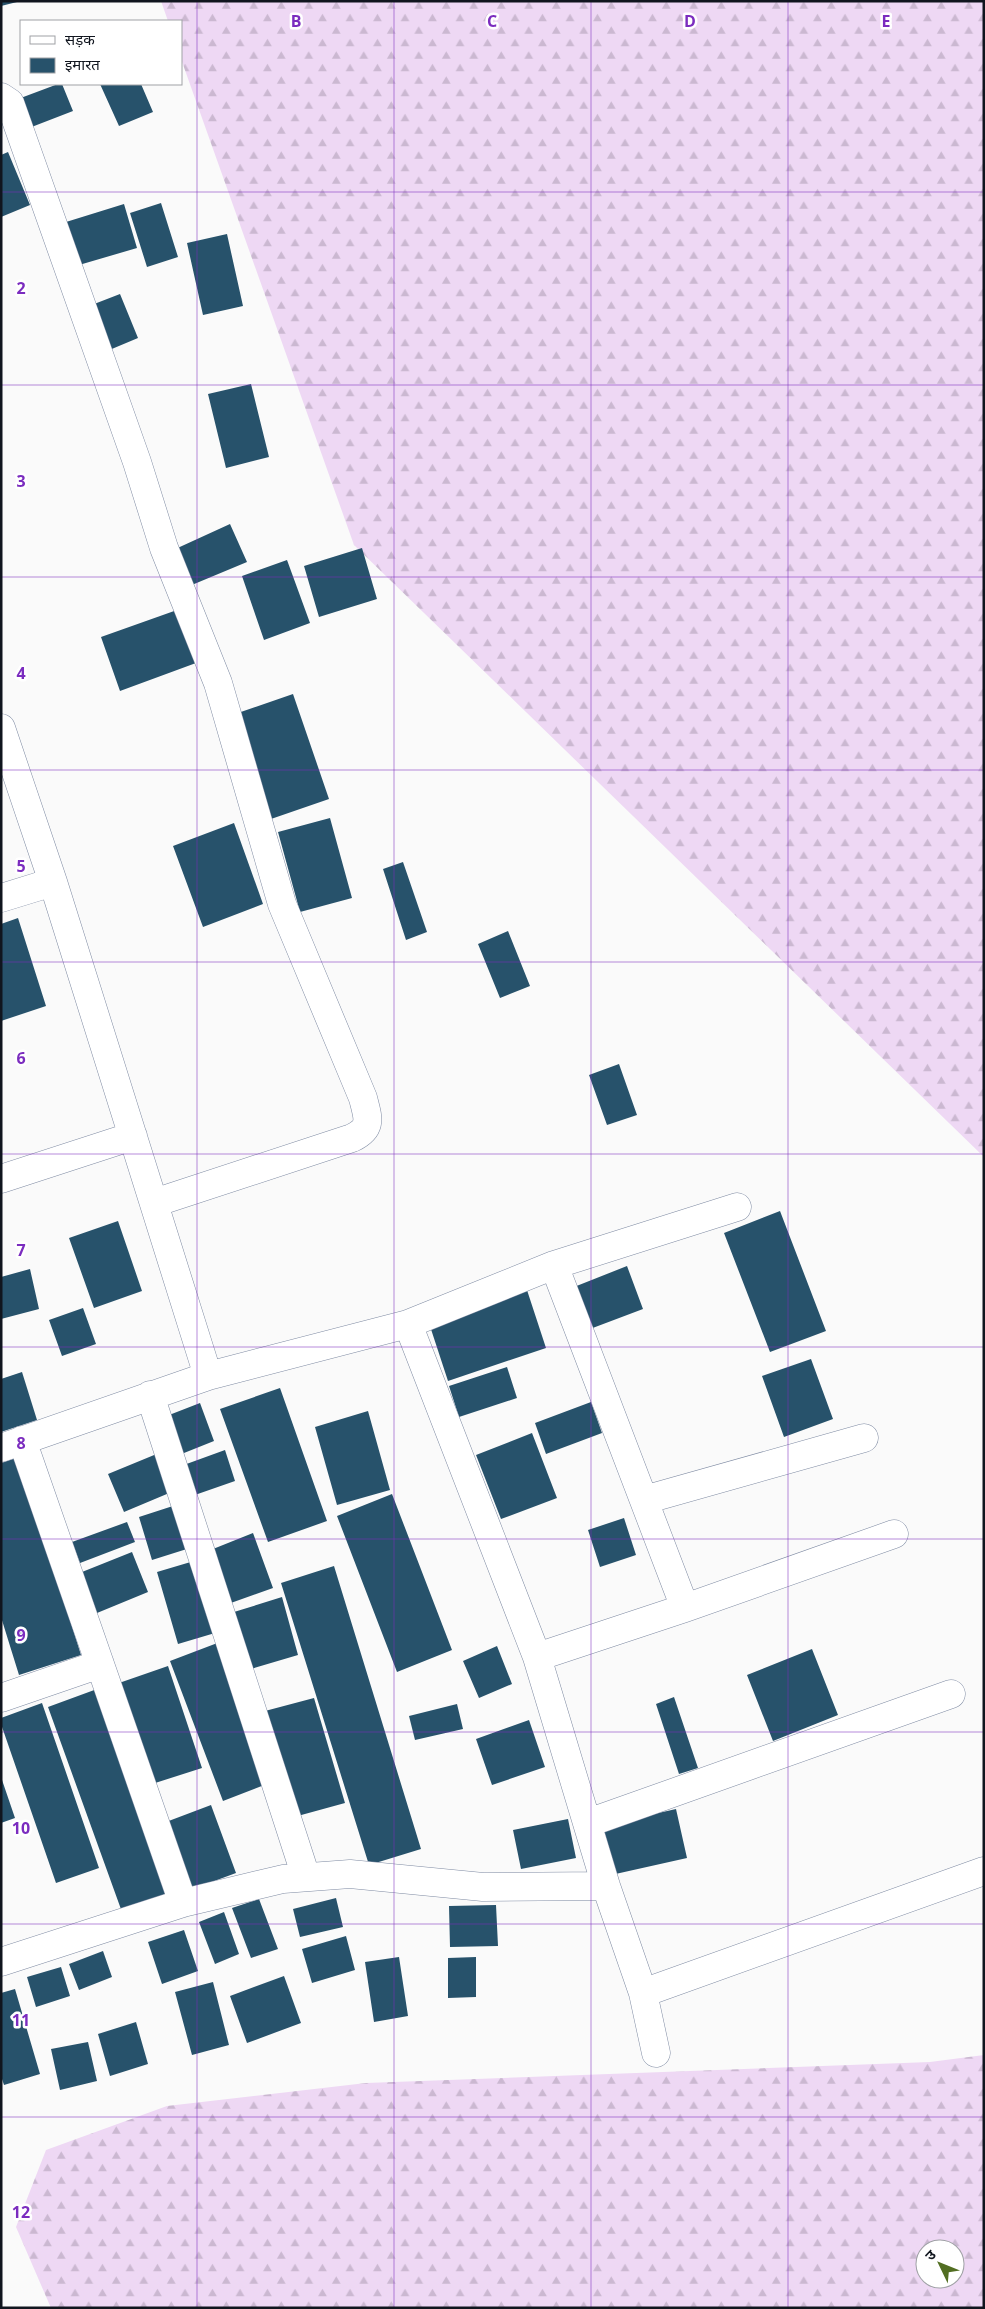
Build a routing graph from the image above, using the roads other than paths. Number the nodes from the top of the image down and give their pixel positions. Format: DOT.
graph roads {
  1 [pos="1,97"];
  2 [pos="1,728"];
  3 [pos="53,882"];
  4 [pos="1,898"];
  5 [pos="133,1136"];
  6 [pos="1,1179"];
  7 [pos="154,1203"];
  8 [pos="737,1207"];
  9 [pos="554,1264"];
  10 [pos="408,1324"];
  11 [pos="208,1376"];
  12 [pos="150,1395"];
  13 [pos="864,1438"];
  14 [pos="11,1444"];
  15 [pos="644,1500"];
  16 [pos="894,1534"];
  17 [pos="686,1608"];
  18 [pos="537,1657"];
  19 [pos="100,1664"];
  20 [pos="951,1694"];
  21 [pos="1,1698"];
  22 [pos="588,1823"];
  23 [pos="984,1871"];
  24 [pos="306,1877"];
  25 [pos="606,1886"];
  26 [pos="183,1903"];
  27 [pos="1,1962"];
  28 [pos="643,1993"];
  29 [pos="656,2053"];
  1 -- 7 [label="street"];
  2 -- 3 [label="street"];
  3 -- 4 [label="street"];
  3 -- 5 [label="street"];
  5 -- 6 [label="street"];
  5 -- 7 [label="street"];
  7 -- 11 [label="street"];
  8 -- 9 [label="street"];
  9 -- 10 [label="street"];
  9 -- 15 [label="street"];
  10 -- 11 [label="street"];
  10 -- 18 [label="street"];
  11 -- 12 [label="street"];
  12 -- 14 [label="street"];
  12 -- 24 [label="street"];
  13 -- 15 [label="street"];
  14 -- 19 [label="street"];
  15 -- 17 [label="street"];
  16 -- 17 [label="street"];
  17 -- 18 [label="street"];
  18 -- 22 [label="street"];
  19 -- 21 [label="street"];
  19 -- 26 [label="street"];
  20 -- 22 [label="street"];
  22 -- 25 [label="street"];
  23 -- 28 [label="street"];
  24 -- 25 [label="street"];
  24 -- 26 [label="street"];
  25 -- 28 [label="street"];
  26 -- 27 [label="street"];
  28 -- 29 [label="street"];
}
